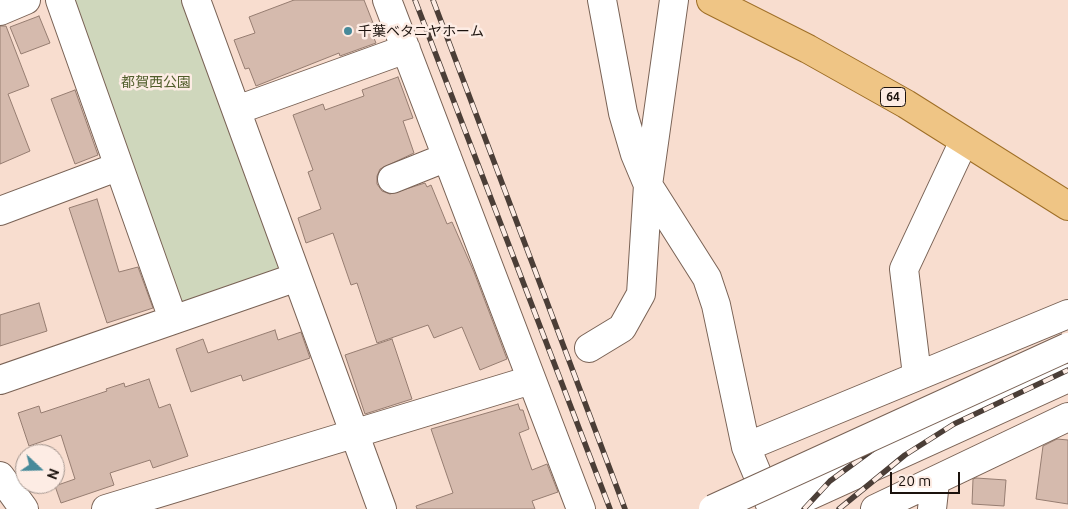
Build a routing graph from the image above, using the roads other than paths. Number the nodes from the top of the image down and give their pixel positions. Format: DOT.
graph roads {
  1 [pos="26,0"];
  2 [pos="60,0"];
  3 [pos="196,0"];
  4 [pos="387,0"];
  5 [pos="602,0"];
  6 [pos="674,0"];
  7 [pos="711,0"];
  8 [pos="0,11"];
  9 [pos="406,49"];
  10 [pos="236,110"];
  11 [pos="964,140"];
  12 [pos="447,157"];
  13 [pos="118,167"];
  14 [pos="392,179"];
  15 [pos="648,185"];
  16 [pos="1068,206"];
  17 [pos="0,211"];
  18 [pos="298,277"];
  19 [pos="1068,314"];
  20 [pos="173,319"];
  21 [pos="1068,347"];
  22 [pos="589,348"];
  23 [pos="917,375"];
  24 [pos="1068,378"];
  25 [pos="0,380"];
  26 [pos="531,380"];
  27 [pos="1068,417"];
  28 [pos="354,432"];
  29 [pos="746,447"];
  30 [pos="0,476"];
  31 [pos="935,482"];
  32 [pos="24,509"];
  33 [pos="106,509"];
  34 [pos="382,509"];
  35 [pos="581,509"];
  36 [pos="713,509"];
  37 [pos="772,509"];
  38 [pos="780,509"];
  39 [pos="875,509"];
  40 [pos="932,509"];
  1 -- 8 [label="street"];
  2 -- 13 [label="street"];
  3 -- 10 [label="street"];
  4 -- 9 [label="street"];
  5 -- 15 [label="street"];
  6 -- 15 [label="street"];
  7 -- 11 [label="main road, 64"];
  9 -- 10 [label="street"];
  9 -- 12 [label="street"];
  10 -- 18 [label="street"];
  11 -- 16 [label="main road, 64"];
  11 -- 23 [label="street"];
  12 -- 14 [label="street"];
  12 -- 26 [label="street"];
  13 -- 17 [label="street"];
  13 -- 20 [label="street"];
  15 -- 22 [label="street"];
  15 -- 29 [label="street"];
  18 -- 20 [label="street"];
  18 -- 28 [label="street"];
  19 -- 23 [label="street"];
  20 -- 25 [label="street"];
  21 -- 36 [label="street, bridge"];
  23 -- 29 [label="street"];
  24 -- 38 [label="street"];
  26 -- 28 [label="street"];
  26 -- 35 [label="street"];
  27 -- 31 [label="street"];
  28 -- 33 [label="street"];
  28 -- 34 [label="street"];
  29 -- 37 [label="street"];
  30 -- 32 [label="street"];
  31 -- 39 [label="street"];
  31 -- 40 [label="street"];
}
